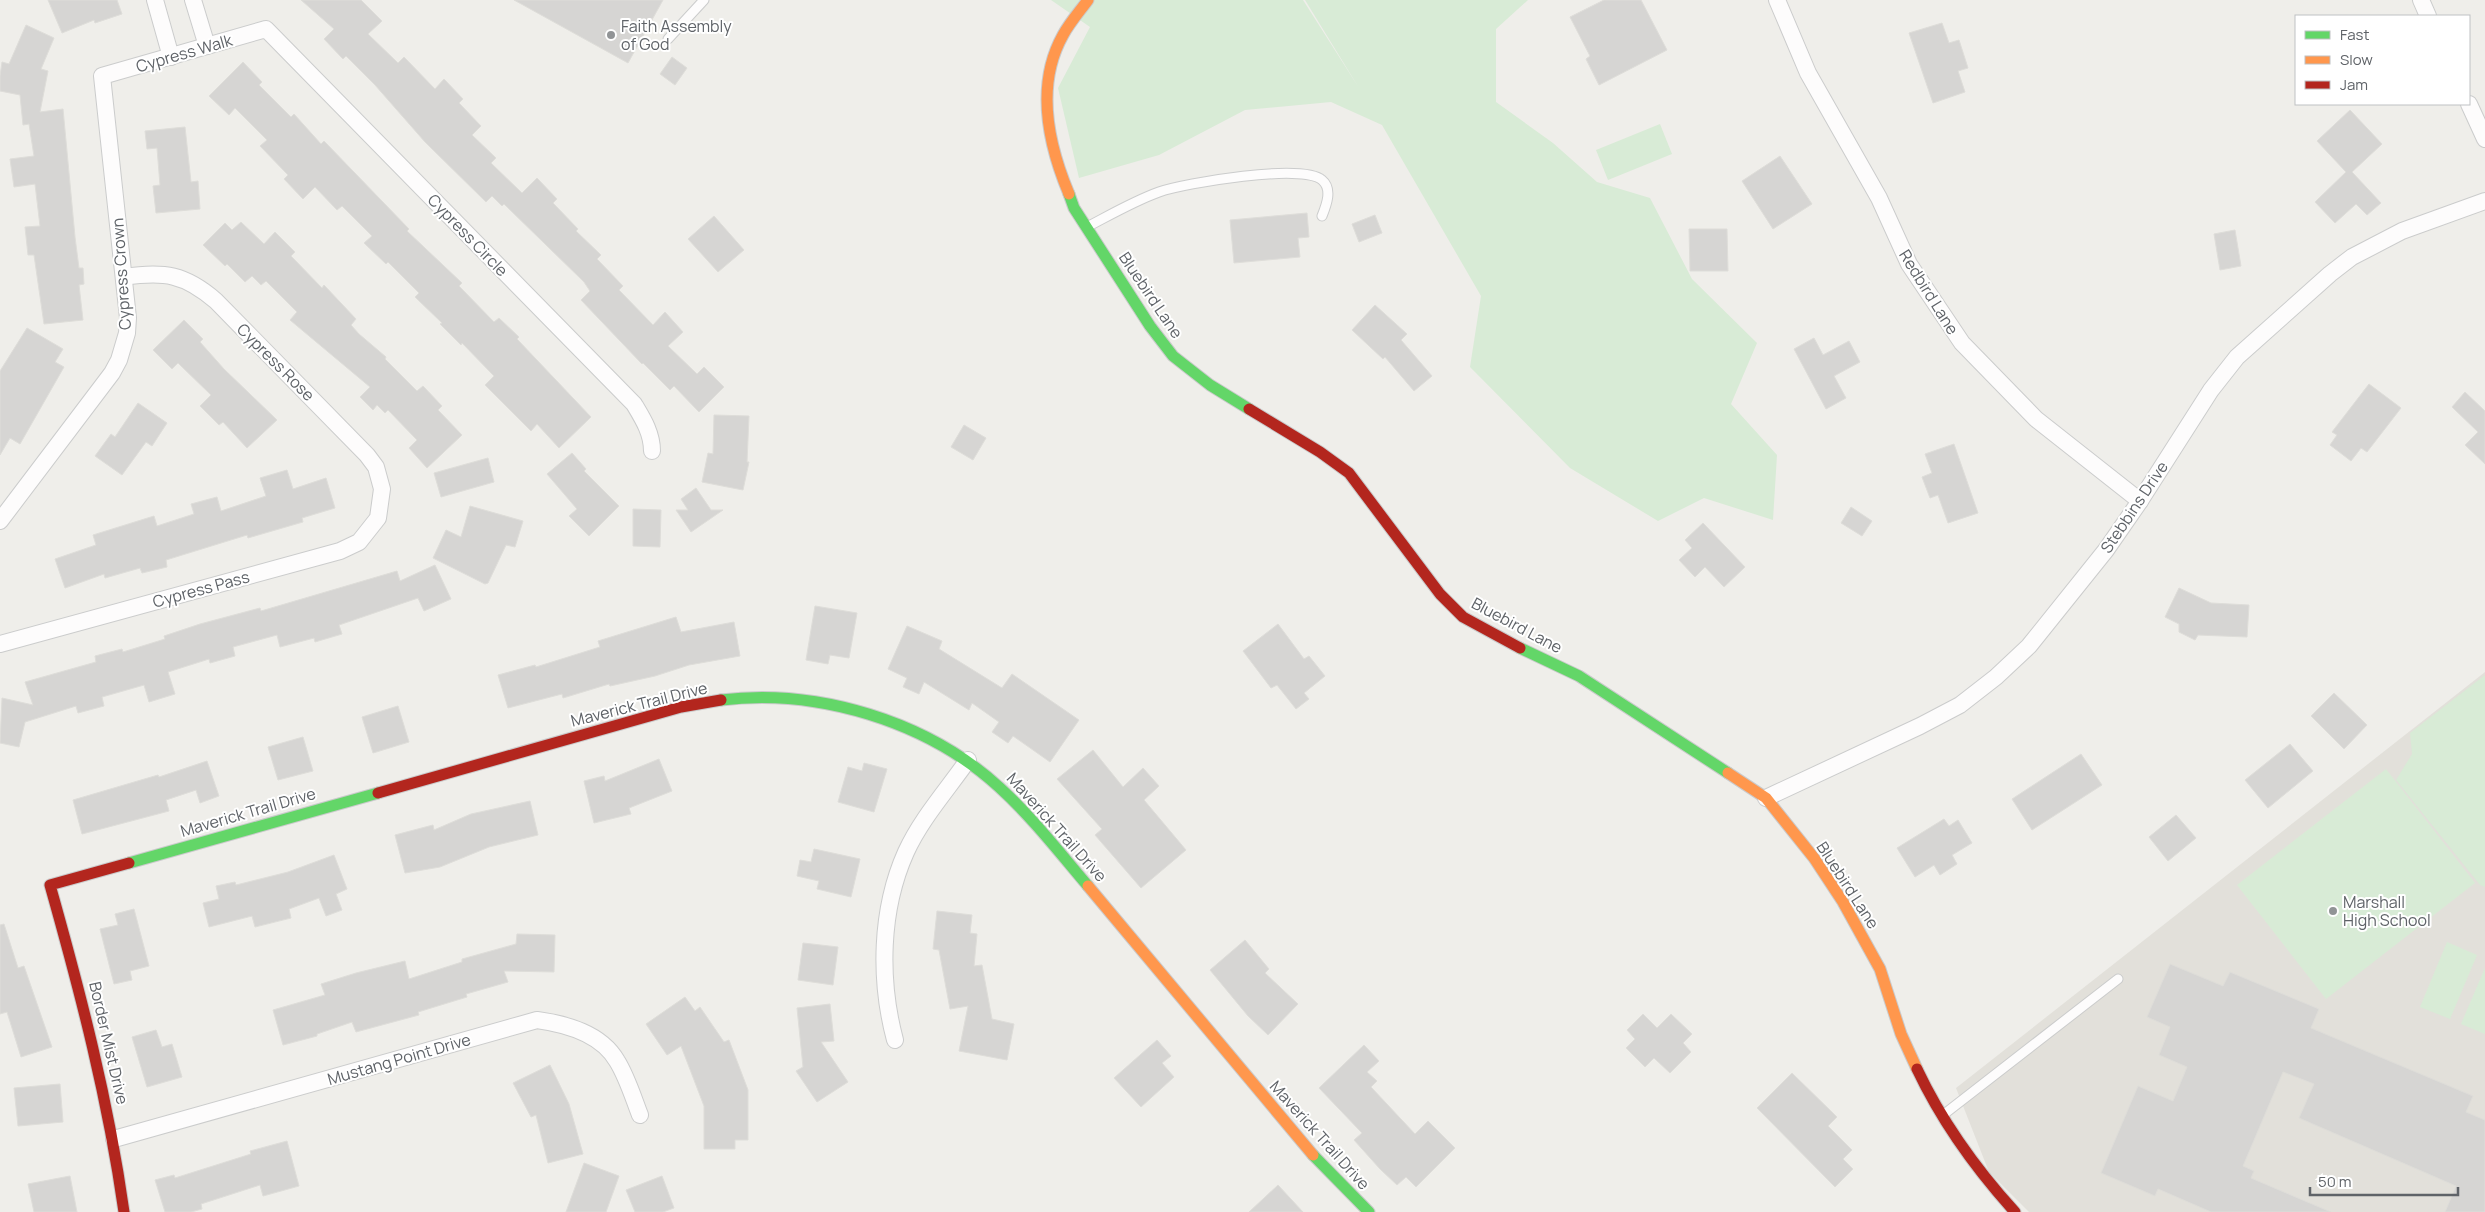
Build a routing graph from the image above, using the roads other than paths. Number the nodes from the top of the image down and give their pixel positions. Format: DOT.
graph roads {
  1 [pos="155,0"];
  2 [pos="193,0"];
  3 [pos="704,0"];
  4 [pos="1088,0"];
  5 [pos="1777,0"];
  6 [pos="2421,0"];
  7 [pos="2428,15"];
  8 [pos="266,30"];
  9 [pos="668,39"];
  10 [pos="207,46"];
  11 [pos="171,57"];
  12 [pos="102,76"];
  13 [pos="2469,105"];
  14 [pos="2485,139"];
  15 [pos="2485,201"];
  16 [pos="1322,216"];
  17 [pos="1086,227"];
  18 [pos="124,276"];
  19 [pos="652,451"];
  20 [pos="2140,501"];
  21 [pos="381,505"];
  22 [pos="0,521"];
  23 [pos="0,644"];
  24 [pos="968,760"];
  25 [pos="1766,798"];
  26 [pos="50,885"];
  27 [pos="2118,979"];
  28 [pos="895,1040"];
  29 [pos="640,1115"];
  30 [pos="1941,1117"];
  31 [pos="114,1139"];
  32 [pos="124,1212"];
  33 [pos="1369,1212"];
  34 [pos="2015,1212"];
  1 -- 11 [label="street"];
  2 -- 10 [label="street"];
  3 -- 9 [label="lane"];
  4 -- 17 [label="street, Bluebird Lane"];
  5 -- 20 [label="street, Redbird Lane"];
  6 -- 7 [label="street"];
  8 -- 10 [label="street, Cypress Walk"];
  8 -- 19 [label="street, Cypress Circle"];
  10 -- 11 [label="street, Cypress Walk"];
  11 -- 12 [label="street, Cypress Walk"];
  12 -- 18 [label="street, Cypress Crown"];
  13 -- 14 [label="street"];
  15 -- 20 [label="street, Stebbins Drive"];
  16 -- 17 [label="lane"];
  17 -- 25 [label="street, Bluebird Lane"];
  18 -- 21 [label="street, Cypress Rose"];
  18 -- 22 [label="street, Cypress Crown"];
  20 -- 25 [label="street, Stebbins Drive"];
  21 -- 23 [label="street, Cypress Pass"];
  24 -- 26 [label="street, Maverick Trail Drive"];
  24 -- 28 [label="street"];
  24 -- 33 [label="street, Maverick Trail Drive"];
  25 -- 30 [label="street, Bluebird Lane"];
  26 -- 31 [label="street, Border Mist Drive"];
  27 -- 30 [label="lane"];
  29 -- 31 [label="street, Mustang Point Drive"];
  30 -- 34 [label="street, Bluebird Lane"];
  31 -- 32 [label="street, Border Mist Drive"];
}
